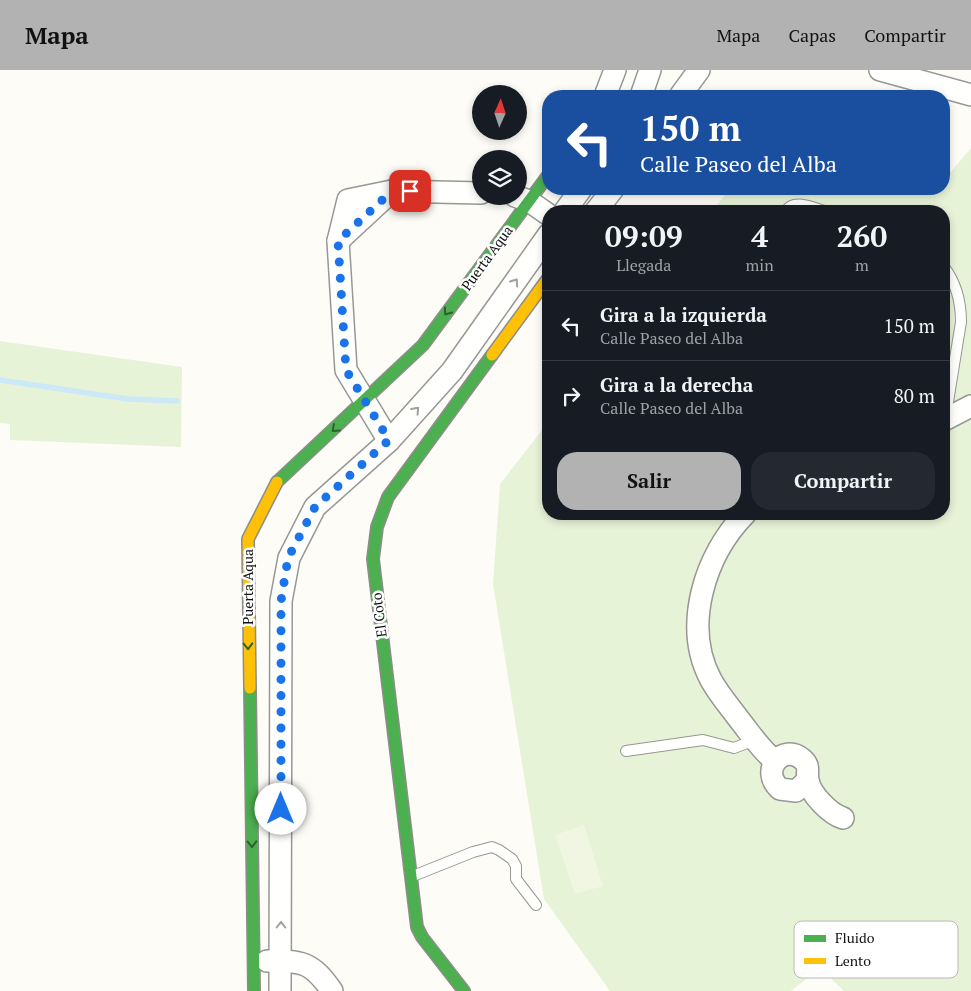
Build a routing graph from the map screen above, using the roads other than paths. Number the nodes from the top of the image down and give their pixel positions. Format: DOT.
graph roads {
  1 [pos="614,70"];
  2 [pos="650,70"];
  3 [pos="699,70"];
  4 [pos="880,70"];
  5 [pos="607,90"];
  6 [pos="643,90"];
  7 [pos="684,90"];
  8 [pos="971,96"];
  9 [pos="542,180"];
  10 [pos="472,193"];
  11 [pos="527,194"];
  12 [pos="527,201"];
  13 [pos="517,205"];
  14 [pos="542,211"];
  15 [pos="542,244"];
  16 [pos="950,277"];
  17 [pos="542,286"];
  18 [pos="950,385"];
  19 [pos="364,402"];
  20 [pos="971,406"];
  21 [pos="950,417"];
  22 [pos="389,440"];
  23 [pos="739,520"];
  24 [pos="755,740"];
  25 [pos="626,751"];
  26 [pos="775,761"];
  27 [pos="808,780"];
  28 [pos="843,818"];
  29 [pos="411,876"];
  30 [pos="536,905"];
  31 [pos="255,961"];
  32 [pos="281,961"];
  33 [pos="254,991"];
  34 [pos="280,991"];
  35 [pos="332,991"];
  36 [pos="464,991"];
  1 -- 5 [label="street"];
  2 -- 6 [label="street"];
  3 -- 7 [label="street"];
  4 -- 8 [label="street"];
  9 -- 11 [label="street, Puerta Aqua"];
  10 -- 19 [label="street"];
  12 -- 14 [label="street"];
  13 -- 19 [label="street, Puerta Aqua, one-way"];
  22 -- 15 [label="street, one-way"];
  16 -- 18 [label="lane"];
  17 -- 29 [label="street, El Coto"];
  19 -- 22 [label="street"];
  19 -- 31 [label="street, Puerta Aqua, one-way"];
  20 -- 21 [label="street"];
  32 -- 22 [label="street, one-way"];
  23 -- 24 [label="street"];
  24 -- 25 [label="lane"];
  24 -- 26 [label="street"];
  26 -- 27 [label="street"];
  26 -- 27 [label="street"];
  27 -- 28 [label="street"];
  29 -- 30 [label="lane"];
  29 -- 36 [label="street, El Coto"];
  31 -- 32 [label="street"];
  31 -- 33 [label="street, Puerta Aqua"];
  32 -- 34 [label="street"];
  32 -- 35 [label="street"];
}
